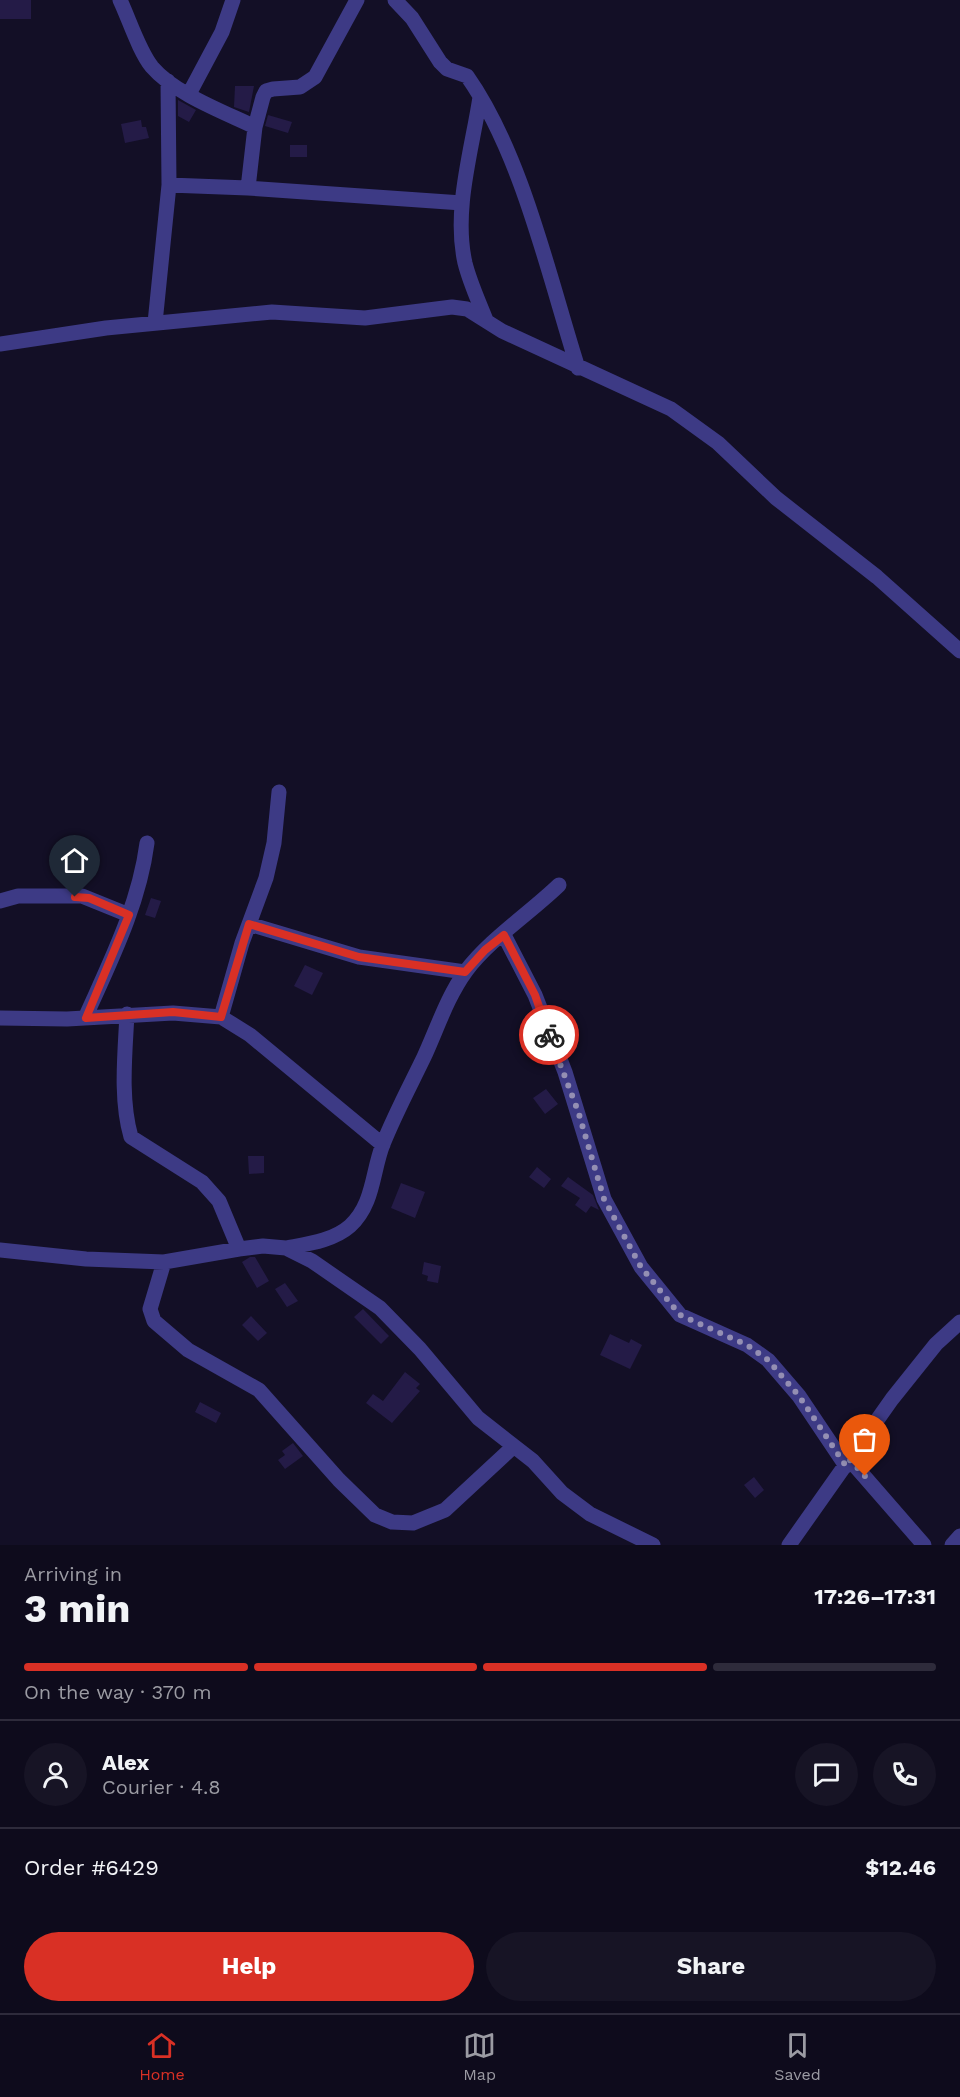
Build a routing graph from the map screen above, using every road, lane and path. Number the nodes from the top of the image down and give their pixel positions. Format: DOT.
graph roads {
  1 [pos="120,0"];
  2 [pos="233,0"];
  3 [pos="357,0"];
  4 [pos="395,0"];
  5 [pos="168,81"];
  6 [pos="189,94"];
  7 [pos="480,97"];
  8 [pos="255,127"];
  9 [pos="169,185"];
  10 [pos="248,188"];
  11 [pos="462,203"];
  12 [pos="486,320"];
  13 [pos="154,323"];
  14 [pos="0,344"];
  15 [pos="578,368"];
  16 [pos="960,651"];
  17 [pos="279,792"];
  18 [pos="147,843"];
  19 [pos="559,885"];
  20 [pos="0,901"];
  21 [pos="129,915"];
  22 [pos="249,924"];
  23 [pos="504,935"];
  24 [pos="465,972"];
  25 [pos="127,1014"];
  26 [pos="221,1017"];
  27 [pos="0,1018"];
  28 [pos="86,1018"];
  29 [pos="383,1145"];
  30 [pos="286,1248"];
  31 [pos="239,1249"];
  32 [pos="0,1250"];
  33 [pos="164,1262"];
  34 [pos="960,1322"];
  35 [pos="513,1447"];
  36 [pos="848,1463"];
  37 [pos="960,1536"];
  38 [pos="636,1541"];
  39 [pos="653,1545"];
  40 [pos="789,1545"];
  41 [pos="924,1545"];
  42 [pos="952,1545"];
  1 -- 5 [label="street"];
  2 -- 6 [label="street"];
  3 -- 8 [label="street"];
  4 -- 7 [label="street"];
  5 -- 6 [label="street"];
  5 -- 9 [label="street"];
  6 -- 8 [label="street"];
  7 -- 11 [label="street"];
  7 -- 15 [label="street"];
  8 -- 10 [label="street"];
  9 -- 10 [label="street"];
  9 -- 13 [label="street"];
  10 -- 11 [label="street"];
  11 -- 12 [label="street"];
  12 -- 13 [label="street"];
  12 -- 15 [label="street"];
  13 -- 14 [label="street"];
  15 -- 16 [label="street"];
  17 -- 22 [label="street"];
  18 -- 21 [label="street"];
  19 -- 23 [label="street"];
  20 -- 21 [label="street"];
  21 -- 28 [label="street"];
  22 -- 24 [label="street"];
  22 -- 26 [label="street"];
  23 -- 24 [label="street"];
  23 -- 36 [label="street"];
  24 -- 29 [label="street"];
  25 -- 26 [label="street"];
  25 -- 28 [label="street"];
  25 -- 31 [label="street"];
  26 -- 29 [label="street"];
  27 -- 28 [label="street"];
  29 -- 30 [label="street"];
  30 -- 31 [label="street"];
  30 -- 35 [label="street"];
  31 -- 33 [label="street"];
  32 -- 33 [label="street"];
  33 -- 35 [label="street"];
  34 -- 36 [label="street"];
  35 -- 38 [label="street"];
  36 -- 40 [label="street"];
  36 -- 41 [label="street"];
  37 -- 42 [label="street"];
  38 -- 39 [label="street"];
}
